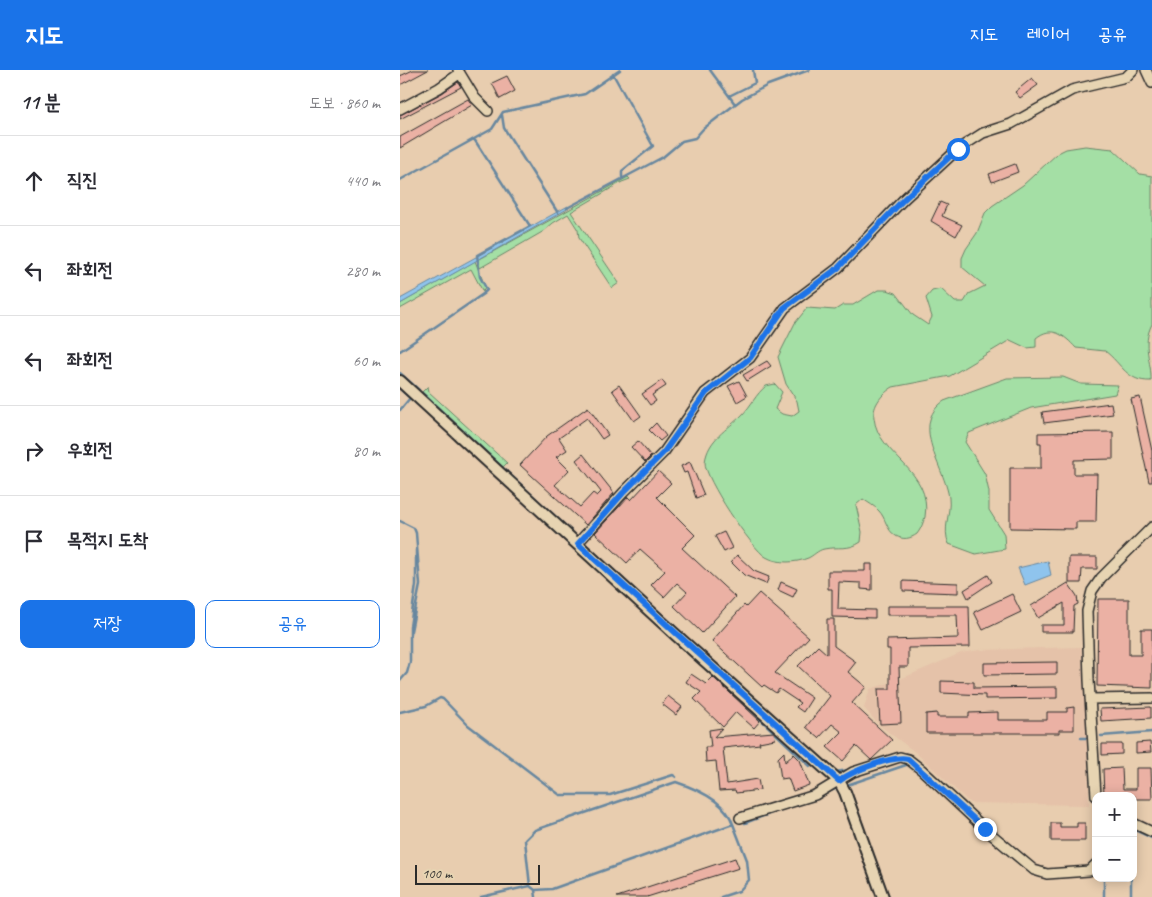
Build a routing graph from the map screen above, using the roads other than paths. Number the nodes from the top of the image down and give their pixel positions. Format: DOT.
graph roads {
  1 [pos="1132,70"];
  2 [pos="1146,70"];
  3 [pos="459,72"];
  4 [pos="1152,83"];
  5 [pos="400,109"];
  6 [pos="488,111"];
  7 [pos="400,381"];
  8 [pos="1152,527"];
  9 [pos="578,544"];
  10 [pos="1152,698"];
  11 [pos="1090,699"];
  12 [pos="839,781"];
  13 [pos="1096,792"];
  14 [pos="740,818"];
  15 [pos="1137,825"];
  16 [pos="1152,832"];
  17 [pos="1092,868"];
  18 [pos="883,897"];
  1 -- 9 [label="street"];
  2 -- 4 [label="street"];
  3 -- 5 [label="street"];
  3 -- 6 [label="street"];
  7 -- 9 [label="street"];
  8 -- 11 [label="street"];
  9 -- 12 [label="street"];
  10 -- 11 [label="street"];
  11 -- 13 [label="street"];
  12 -- 14 [label="street"];
  12 -- 17 [label="street"];
  12 -- 18 [label="street"];
  15 -- 16 [label="street"];
}
